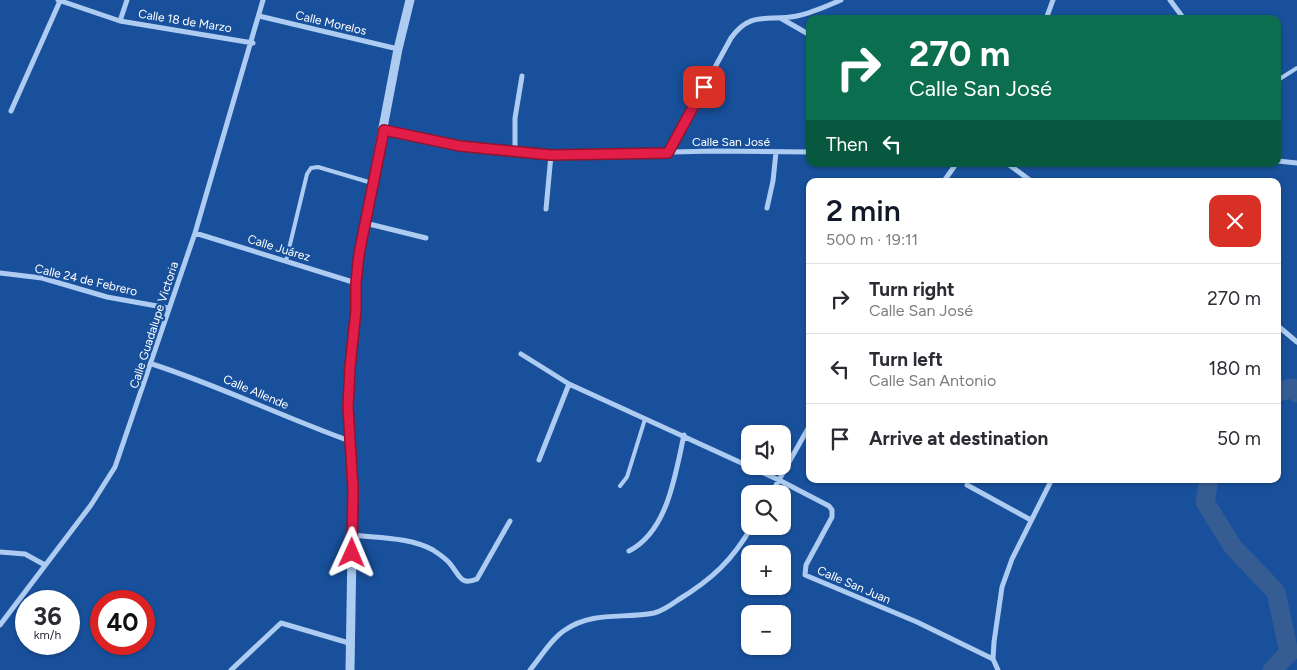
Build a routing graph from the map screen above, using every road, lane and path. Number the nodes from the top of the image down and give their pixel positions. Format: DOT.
graph roads {
  1 [pos="127,0"];
  2 [pos="263,0"];
  3 [pos="410,0"];
  4 [pos="841,0"];
  5 [pos="1053,0"];
  6 [pos="1170,0"];
  7 [pos="59,1"];
  8 [pos="1047,15"];
  9 [pos="1181,15"];
  10 [pos="259,16"];
  11 [pos="782,19"];
  12 [pos="120,21"];
  13 [pos="806,33"];
  14 [pos="253,43"];
  15 [pos="398,49"];
  16 [pos="1297,68"];
  17 [pos="522,76"];
  18 [pos="1281,78"];
  19 [pos="11,111"];
  20 [pos="384,130"];
  21 [pos="514,152"];
  22 [pos="776,152"];
  23 [pos="806,152"];
  24 [pos="668,153"];
  25 [pos="551,155"];
  26 [pos="1281,161"];
  27 [pos="1297,163"];
  28 [pos="954,167"];
  29 [pos="1011,167"];
  30 [pos="946,178"];
  31 [pos="1027,178"];
  32 [pos="372,183"];
  33 [pos="767,208"];
  34 [pos="546,209"];
  35 [pos="365,222"];
  36 [pos="195,233"];
  37 [pos="426,238"];
  38 [pos="286,261"];
  39 [pos="0,273"];
  40 [pos="356,283"];
  41 [pos="168,308"];
  42 [pos="1281,329"];
  43 [pos="1297,342"];
  44 [pos="520,354"];
  45 [pos="152,364"];
  46 [pos="569,384"];
  47 [pos="645,419"];
  48 [pos="806,432"];
  49 [pos="684,436"];
  50 [pos="351,441"];
  51 [pos="538,460"];
  52 [pos="779,480"];
  53 [pos="1050,483"];
  54 [pos="776,485"];
  55 [pos="966,485"];
  56 [pos="620,486"];
  57 [pos="1031,520"];
  58 [pos="510,521"];
  59 [pos="352,535"];
  60 [pos="747,535"];
  61 [pos="629,551"];
  62 [pos="0,552"];
  63 [pos="45,565"];
  64 [pos="0,625"];
  65 [pos="349,643"];
  66 [pos="994,660"];
  67 [pos="231,670"];
  68 [pos="350,670"];
  69 [pos="530,670"];
  70 [pos="998,670"];
  1 -- 12 [label="street"];
  2 -- 10 [label="street, Calle Guadalupe Victoria"];
  3 -- 15 [label="street"];
  4 -- 11 [label="street"];
  5 -- 8 [label="street"];
  6 -- 9 [label="street"];
  7 -- 12 [label="street, Calle 18 de Marzo"];
  7 -- 19 [label="street"];
  10 -- 14 [label="street, Calle Guadalupe Victoria"];
  10 -- 15 [label="street, Calle Morelos"];
  11 -- 13 [label="street"];
  11 -- 24 [label="street"];
  12 -- 14 [label="street, Calle 18 de Marzo"];
  14 -- 36 [label="street, Calle Guadalupe Victoria"];
  15 -- 20 [label="street"];
  16 -- 18 [label="lane"];
  17 -- 21 [label="street"];
  20 -- 21 [label="street, Calle San José"];
  20 -- 32 [label="street"];
  21 -- 25 [label="street, Calle San José"];
  22 -- 23 [label="street, Calle San José"];
  22 -- 24 [label="street, Calle San José"];
  22 -- 33 [label="street"];
  24 -- 25 [label="street, Calle San José"];
  25 -- 34 [label="street"];
  26 -- 27 [label="street"];
  28 -- 30 [label="street"];
  29 -- 31 [label="street"];
  32 -- 35 [label="street"];
  32 -- 38 [label="lane"];
  35 -- 37 [label="street"];
  35 -- 40 [label="street"];
  36 -- 38 [label="street, Calle Juárez"];
  36 -- 41 [label="street, Calle Guadalupe Victoria"];
  38 -- 40 [label="street, Calle Juárez"];
  39 -- 41 [label="street, Calle 24 de Febrero"];
  40 -- 50 [label="street"];
  41 -- 45 [label="street, Calle Guadalupe Victoria"];
  42 -- 43 [label="street"];
  44 -- 46 [label="street, Calle San Juan"];
  45 -- 50 [label="street, Calle Allende"];
  45 -- 63 [label="street, Calle Guadalupe Victoria"];
  46 -- 47 [label="street, Calle San Juan"];
  46 -- 51 [label="street"];
  47 -- 49 [label="street, Calle San Juan"];
  47 -- 56 [label="lane"];
  48 -- 52 [label="street"];
  49 -- 52 [label="street, Calle San Juan"];
  49 -- 61 [label="street"];
  50 -- 59 [label="street"];
  52 -- 54 [label="street"];
  52 -- 66 [label="street, Calle San Juan"];
  53 -- 57 [label="street"];
  55 -- 57 [label="street"];
  57 -- 66 [label="street"];
  58 -- 59 [label="street"];
  59 -- 65 [label="street"];
  60 -- 69 [label="street"];
  62 -- 63 [label="street"];
  63 -- 64 [label="street, Calle Guadalupe Victoria"];
  65 -- 67 [label="street"];
  65 -- 68 [label="street"];
  66 -- 70 [label="street"];
}
